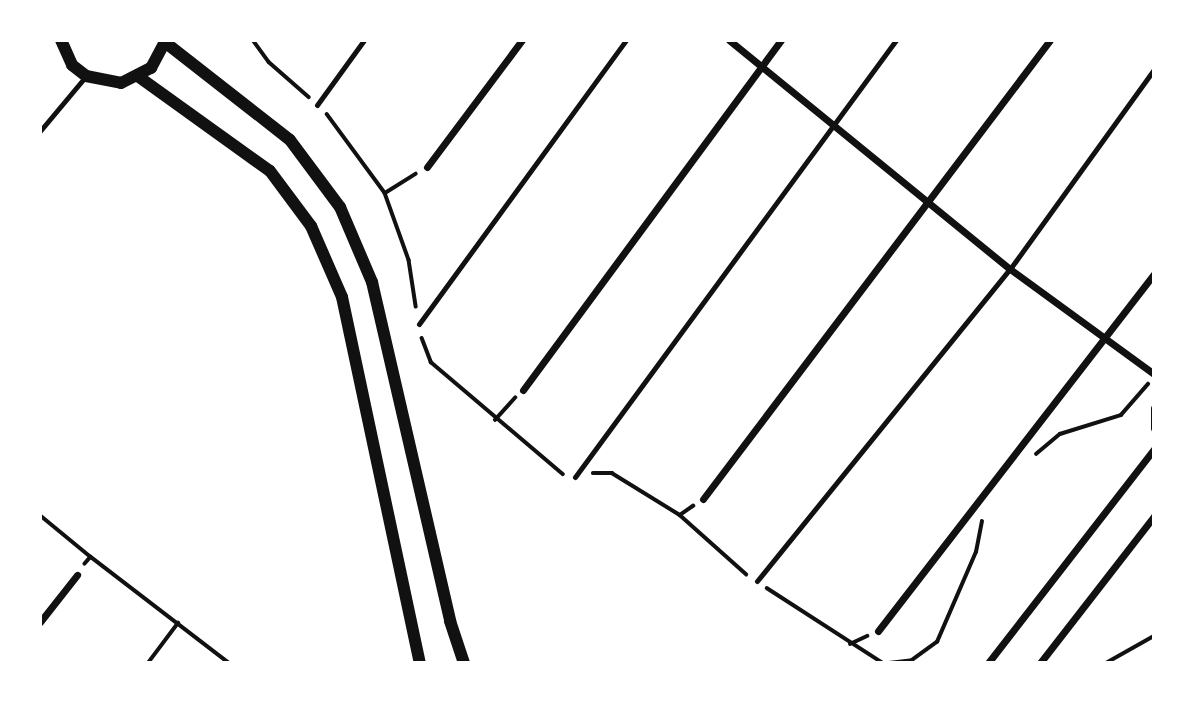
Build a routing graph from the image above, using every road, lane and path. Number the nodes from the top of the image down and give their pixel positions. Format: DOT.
graph roads {
  1 [pos="61,40"];
  2 [pos="364,40"];
  3 [pos="522,40"];
  4 [pos="626,40"];
  5 [pos="729,40"];
  6 [pos="780,40"];
  7 [pos="896,40"];
  8 [pos="1050,40"];
  9 [pos="166,42"];
  10 [pos="761,66"];
  11 [pos="1154,69"];
  12 [pos="86,76"];
  13 [pos="139,77"];
  14 [pos="317,105"];
  15 [pos="835,127"];
  16 [pos="40,131"];
  17 [pos="427,167"];
  18 [pos="385,193"];
  19 [pos="928,202"];
  20 [pos="1010,269"];
  21 [pos="1154,274"];
  22 [pos="419,324"];
  23 [pos="1104,338"];
  24 [pos="1154,376"];
  25 [pos="523,390"];
  26 [pos="1154,408"];
  27 [pos="495,420"];
  28 [pos="1154,428"];
  29 [pos="1154,449"];
  30 [pos="1031,457"];
  31 [pos="575,477"];
  32 [pos="703,499"];
  33 [pos="40,515"];
  34 [pos="984,515"];
  35 [pos="1154,516"];
  36 [pos="91,557"];
  37 [pos="77,575"];
  38 [pos="757,581"];
  39 [pos="40,622"];
  40 [pos="178,623"];
  41 [pos="878,631"];
  42 [pos="1154,636"];
  43 [pos="148,663"];
  44 [pos="229,663"];
  45 [pos="420,663"];
  46 [pos="464,663"];
  47 [pos="889,663"];
  48 [pos="988,663"];
  49 [pos="1040,663"];
  50 [pos="1106,663"];
  1 -- 12 [label="street"];
  2 -- 14 [label="lane"];
  3 -- 17 [label="street"];
  4 -- 22 [label="lane"];
  5 -- 10 [label="street"];
  6 -- 10 [label="street"];
  7 -- 15 [label="lane"];
  8 -- 19 [label="street"];
  9 -- 13 [label="street"];
  9 -- 46 [label="street"];
  10 -- 15 [label="street"];
  10 -- 25 [label="street"];
  11 -- 20 [label="lane"];
  12 -- 13 [label="street"];
  12 -- 16 [label="lane"];
  13 -- 45 [label="street"];
  15 -- 19 [label="street"];
  15 -- 31 [label="lane"];
  17 -- 18 [label="path"];
  19 -- 20 [label="street"];
  19 -- 32 [label="street"];
  20 -- 23 [label="street"];
  20 -- 38 [label="lane"];
  21 -- 23 [label="street"];
  23 -- 24 [label="street"];
  23 -- 41 [label="street"];
  24 -- 30 [label="path"];
  25 -- 27 [label="path"];
  26 -- 28 [label="street"];
  29 -- 48 [label="street"];
  33 -- 36 [label="path"];
  34 -- 47 [label="path"];
  35 -- 49 [label="street"];
  36 -- 37 [label="path"];
  36 -- 40 [label="path"];
  37 -- 39 [label="street"];
  40 -- 43 [label="path"];
  40 -- 44 [label="path"];
  42 -- 50 [label="path"];
}
